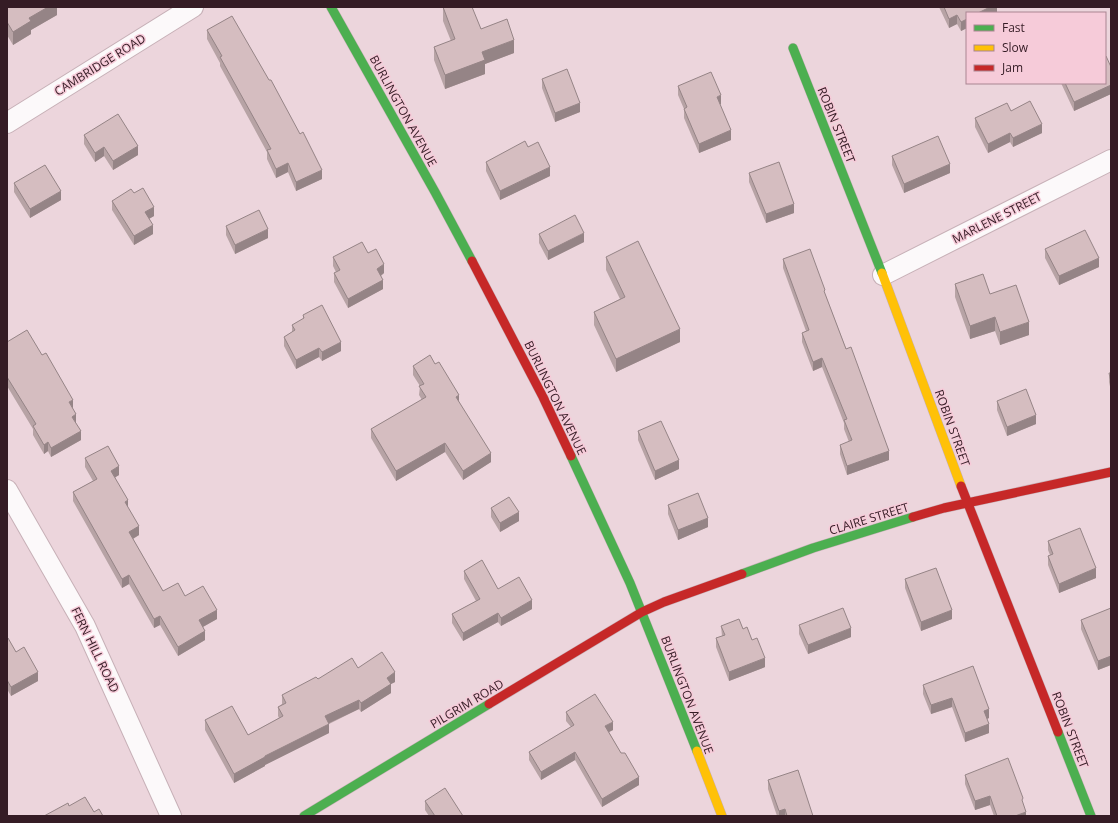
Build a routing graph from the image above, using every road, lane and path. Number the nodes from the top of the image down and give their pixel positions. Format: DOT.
graph roads {
  1 [pos="193,7"];
  2 [pos="331,7"];
  3 [pos="793,48"];
  4 [pos="7,124"];
  5 [pos="1111,160"];
  6 [pos="883,275"];
  7 [pos="1111,472"];
  8 [pos="7,490"];
  9 [pos="968,504"];
  10 [pos="642,612"];
  11 [pos="171,816"];
  12 [pos="304,816"];
  13 [pos="722,816"];
  14 [pos="1091,816"];
  1 -- 4 [label="street, CAMBRIDGE ROAD"];
  2 -- 10 [label="street, BURLINGTON AVENUE"];
  3 -- 6 [label="street, ROBIN STREET"];
  5 -- 6 [label="street, MARLENE STREET"];
  6 -- 9 [label="street, ROBIN STREET"];
  7 -- 9 [label="street, CLAIRE STREET"];
  8 -- 11 [label="street, FERN HILL ROAD"];
  9 -- 10 [label="street, CLAIRE STREET"];
  9 -- 14 [label="street, ROBIN STREET"];
  10 -- 12 [label="street, PILGRIM ROAD"];
  10 -- 13 [label="street, BURLINGTON AVENUE"];
}
